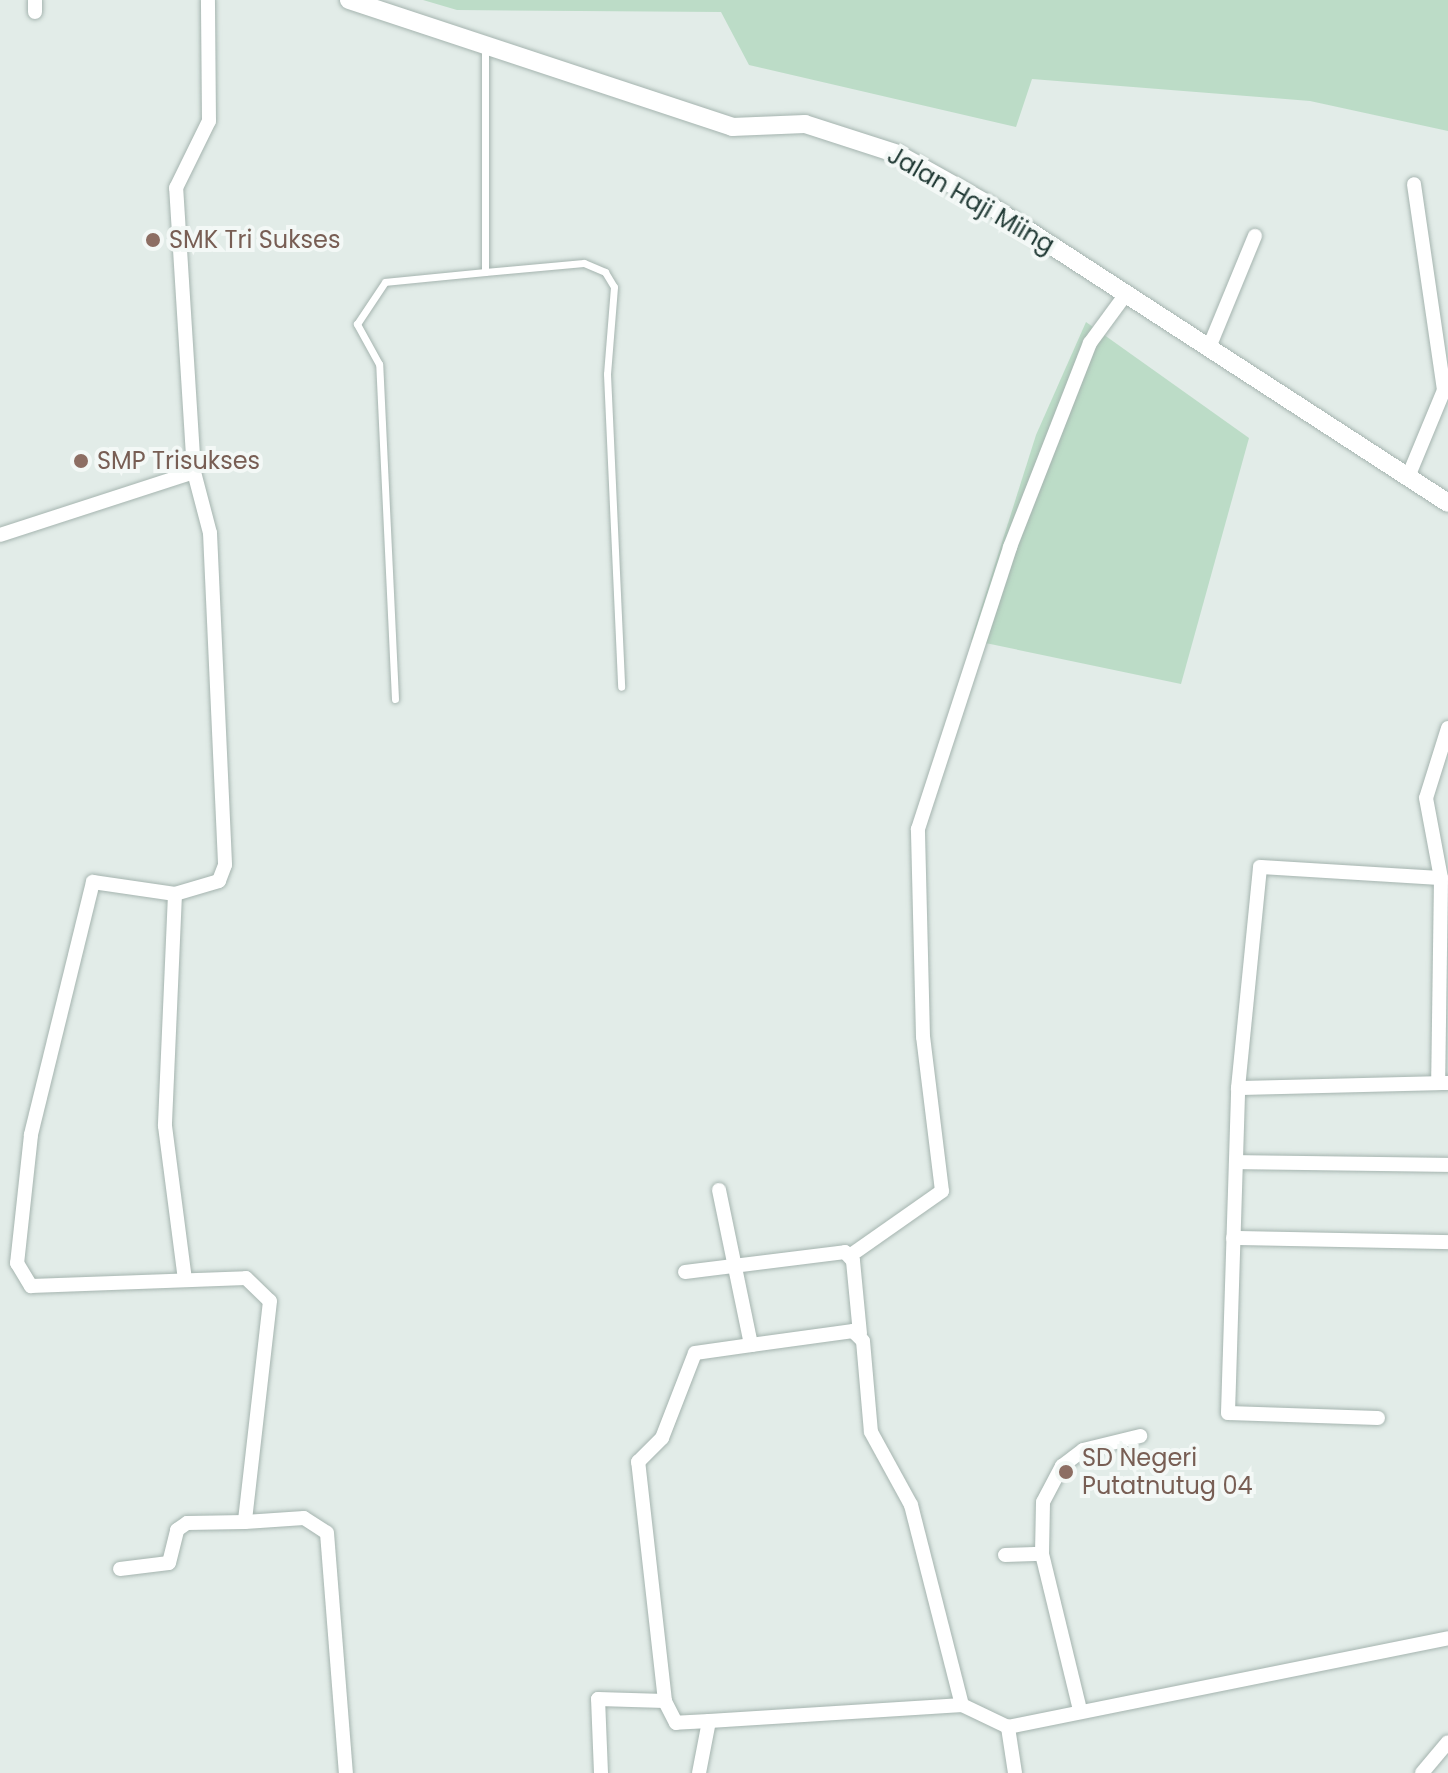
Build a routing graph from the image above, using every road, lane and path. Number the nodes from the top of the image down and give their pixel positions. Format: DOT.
graph roads {
  1 [pos="208,0"];
  2 [pos="349,0"];
  3 [pos="485,42"];
  4 [pos="1414,184"];
  5 [pos="1255,236"];
  6 [pos="485,272"];
  7 [pos="1126,294"];
  8 [pos="1210,345"];
  9 [pos="194,472"];
  10 [pos="1408,477"];
  11 [pos="1448,503"];
  12 [pos="0,535"];
  13 [pos="621,687"];
  14 [pos="395,699"];
  15 [pos="1448,728"];
  16 [pos="1441,878"];
  17 [pos="175,894"];
  18 [pos="1443,1083"];
  19 [pos="1238,1088"];
  20 [pos="1236,1162"];
  21 [pos="1448,1165"];
  22 [pos="719,1190"];
  23 [pos="1233,1238"];
  24 [pos="1448,1242"];
  25 [pos="851,1255"];
  26 [pos="734,1267"];
  27 [pos="685,1272"];
  28 [pos="185,1280"];
  29 [pos="860,1334"];
  30 [pos="751,1345"];
  31 [pos="1378,1418"];
  32 [pos="1140,1436"];
  33 [pos="245,1522"];
  34 [pos="1042,1554"];
  35 [pos="1005,1555"];
  36 [pos="120,1569"];
  37 [pos="1448,1638"];
  38 [pos="665,1701"];
  39 [pos="962,1705"];
  40 [pos="1080,1710"];
  41 [pos="709,1721"];
  42 [pos="1008,1727"];
  43 [pos="1448,1742"];
  44 [pos="346,1773"];
  45 [pos="601,1773"];
  46 [pos="699,1773"];
  47 [pos="1015,1773"];
  48 [pos="1422,1773"];
  1 -- 9 [label="street"];
  2 -- 3 [label="main road, Jalan Haji Miing"];
  3 -- 6 [label="lane"];
  3 -- 7 [label="main road, Jalan Haji Miing"];
  4 -- 10 [label="street"];
  5 -- 8 [label="street"];
  6 -- 13 [label="lane"];
  6 -- 14 [label="lane"];
  7 -- 8 [label="main road, Jalan Haji Miing"];
  7 -- 25 [label="street"];
  8 -- 10 [label="main road, Jalan Haji Miing"];
  9 -- 12 [label="street"];
  9 -- 17 [label="street"];
  10 -- 11 [label="main road, Jalan Haji Miing"];
  15 -- 16 [label="street"];
  16 -- 18 [label="street"];
  16 -- 19 [label="street"];
  17 -- 28 [label="street"];
  17 -- 28 [label="street"];
  18 -- 19 [label="street"];
  19 -- 20 [label="street"];
  20 -- 21 [label="street"];
  20 -- 23 [label="street"];
  22 -- 26 [label="street"];
  23 -- 24 [label="street"];
  23 -- 31 [label="street"];
  25 -- 26 [label="street"];
  25 -- 29 [label="street"];
  26 -- 27 [label="street"];
  26 -- 30 [label="street"];
  28 -- 33 [label="street"];
  29 -- 30 [label="street"];
  29 -- 39 [label="street"];
  30 -- 38 [label="street"];
  32 -- 34 [label="street"];
  33 -- 36 [label="street"];
  33 -- 44 [label="street"];
  34 -- 35 [label="street"];
  34 -- 40 [label="street"];
  37 -- 40 [label="street"];
  38 -- 41 [label="street"];
  38 -- 45 [label="street"];
  39 -- 41 [label="street"];
  39 -- 42 [label="street"];
  40 -- 42 [label="street"];
  41 -- 46 [label="street"];
  42 -- 47 [label="street"];
  43 -- 48 [label="street"];
}
